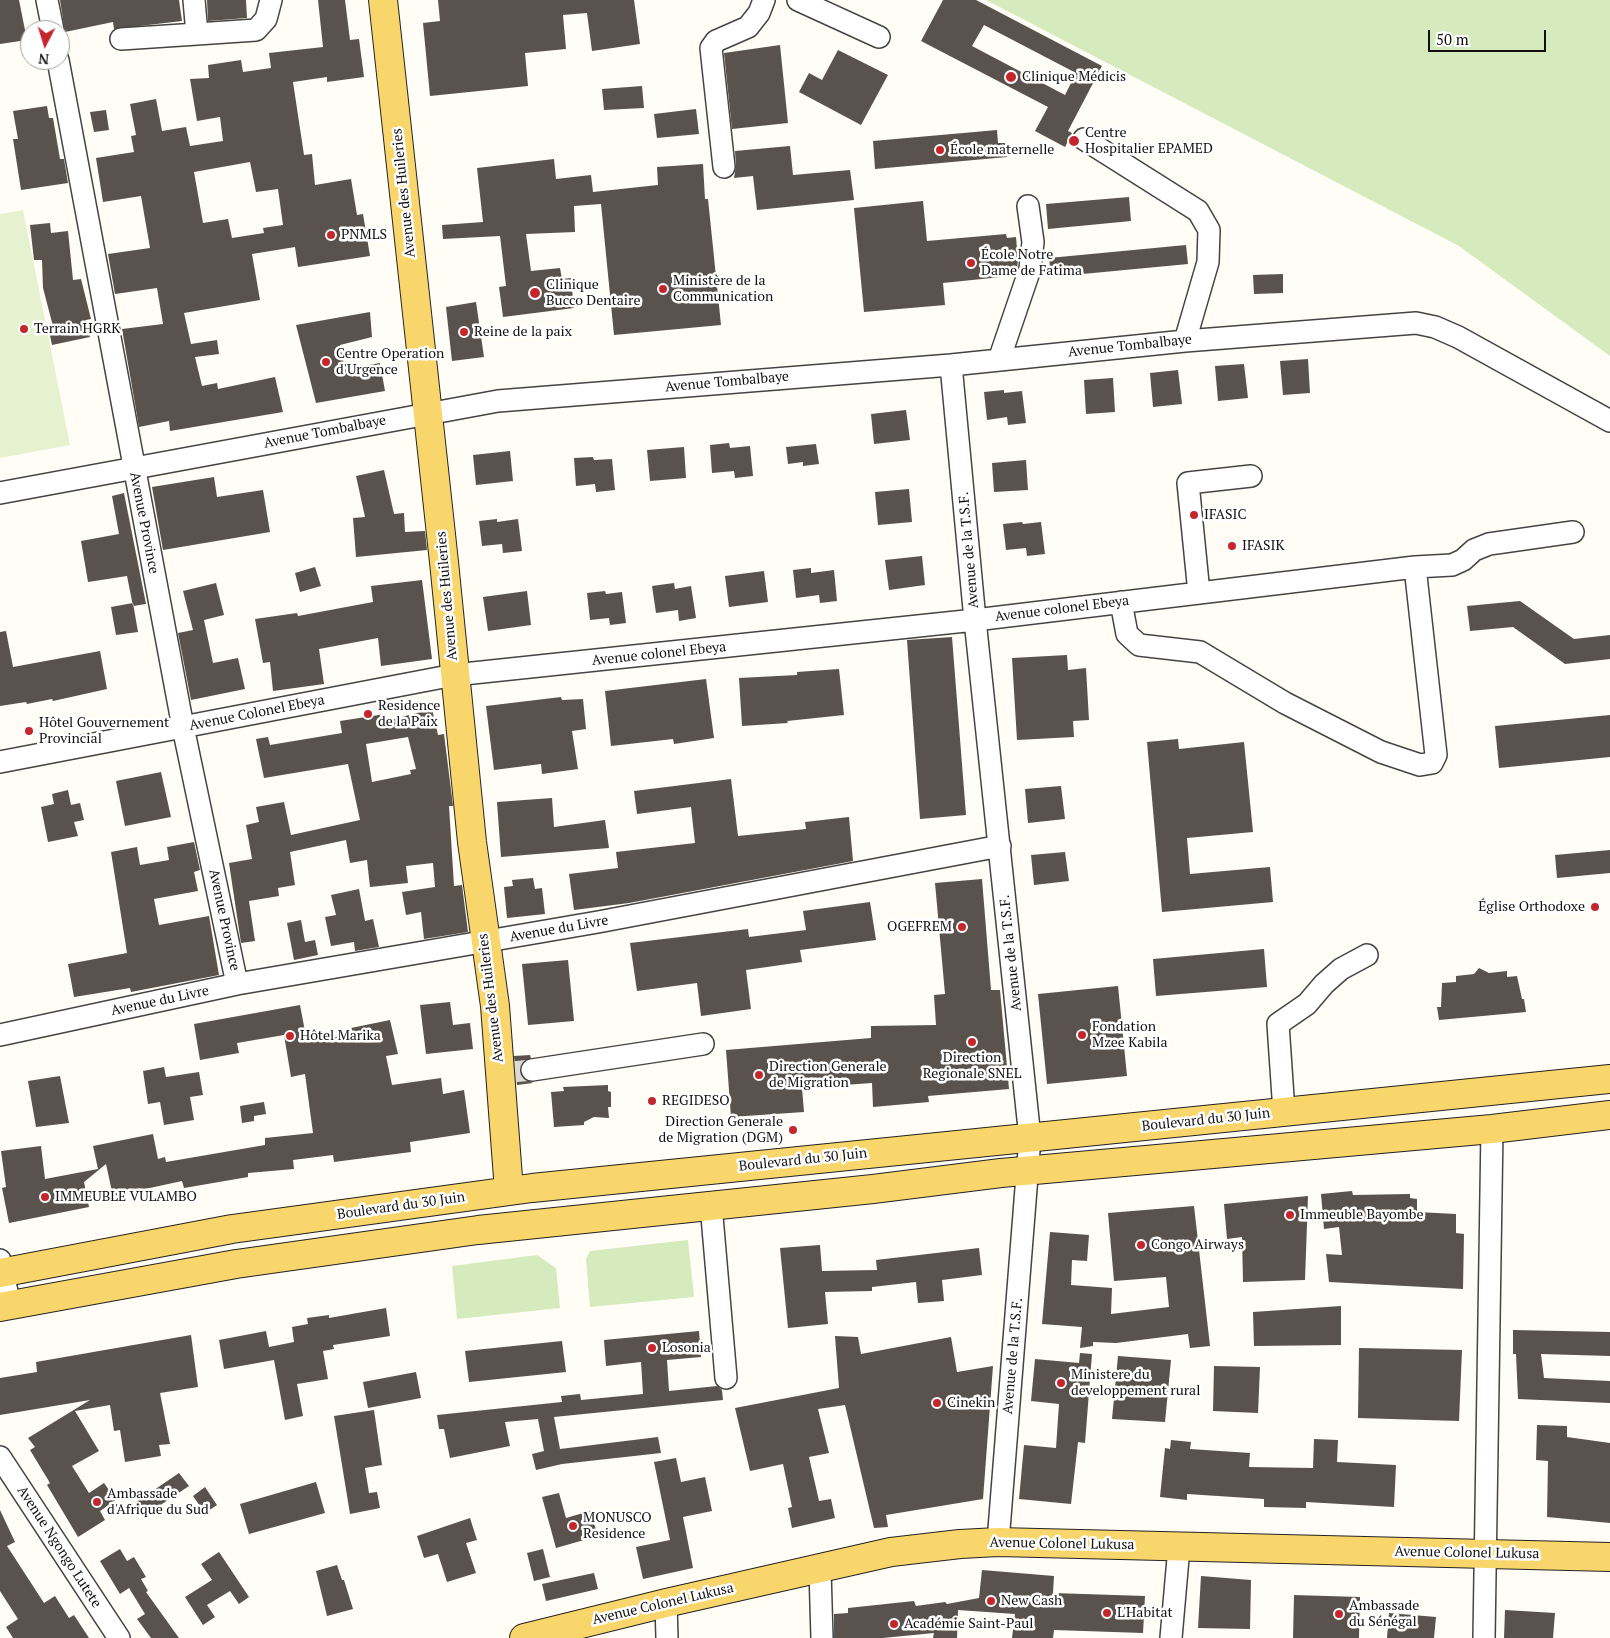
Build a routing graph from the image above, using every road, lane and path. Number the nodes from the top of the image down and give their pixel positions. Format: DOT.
graph roads {
  1 [pos="47,0"];
  2 [pos="194,0"];
  3 [pos="271,0"];
  4 [pos="383,0"];
  5 [pos="764,0"];
  6 [pos="798,0"];
  7 [pos="51,20"];
  8 [pos="197,34"];
  9 [pos="879,37"];
  10 [pos="121,39"];
  11 [pos="60,70"];
  12 [pos="1084,139"];
  13 [pos="724,167"];
  14 [pos="1028,206"];
  15 [pos="1185,341"];
  16 [pos="999,360"];
  17 [pos="951,365"];
  18 [pos="428,412"];
  19 [pos="1610,421"];
  20 [pos="134,468"];
  21 [pos="1251,476"];
  22 [pos="0,493"];
  23 [pos="1573,532"];
  24 [pos="1415,567"];
  25 [pos="1199,593"];
  26 [pos="1121,602"];
  27 [pos="975,620"];
  28 [pos="454,675"];
  29 [pos="183,727"];
  30 [pos="0,762"];
  31 [pos="1000,846"];
  32 [pos="485,942"];
  33 [pos="1367,955"];
  34 [pos="237,984"];
  35 [pos="0,1035"];
  36 [pos="703,1044"];
  37 [pos="515,1071"];
  38 [pos="1610,1079"];
  39 [pos="1284,1112"];
  40 [pos="1610,1115"];
  41 [pos="1492,1129"];
  42 [pos="1030,1138"];
  43 [pos="1028,1171"];
  44 [pos="509,1191"];
  45 [pos="711,1205"];
  46 [pos="1,1268"];
  47 [pos="5,1306"];
  48 [pos="726,1378"];
  49 [pos="0,1457"];
  50 [pos="998,1542"];
  51 [pos="1179,1547"];
  52 [pos="1485,1553"];
  53 [pos="1610,1557"];
  54 [pos="820,1570"];
  55 [pos="666,1603"];
  56 [pos="119,1638"];
  57 [pos="524,1638"];
  58 [pos="667,1638"];
  59 [pos="822,1638"];
  60 [pos="1170,1638"];
  61 [pos="1484,1638"];
  1 -- 7 [label="street"];
  2 -- 8 [label="street"];
  3 -- 8 [label="street"];
  4 -- 18 [label="main road, Avenue des Huileries"];
  5 -- 13 [label="street"];
  6 -- 9 [label="street"];
  8 -- 10 [label="street"];
  11 -- 20 [label="street, Avenue Province"];
  12 -- 15 [label="street"];
  14 -- 16 [label="street"];
  15 -- 16 [label="street, Avenue Tombalbaye"];
  15 -- 19 [label="street, Avenue Tombalbaye"];
  16 -- 17 [label="street, Avenue Tombalbaye"];
  17 -- 18 [label="street, Avenue Tombalbaye"];
  17 -- 27 [label="street, Avenue de la T.S.F."];
  18 -- 20 [label="street, Avenue Tombalbaye"];
  18 -- 28 [label="main road, Avenue des Huileries"];
  20 -- 22 [label="street, Avenue Tombalbaye"];
  20 -- 29 [label="street, Avenue Province"];
  21 -- 25 [label="street"];
  23 -- 24 [label="street, Avenue colonel Ebeya"];
  24 -- 25 [label="street, Avenue colonel Ebeya"];
  24 -- 26 [label="street"];
  25 -- 26 [label="street, Avenue colonel Ebeya"];
  26 -- 27 [label="street, Avenue colonel Ebeya"];
  27 -- 28 [label="street, Avenue colonel Ebeya"];
  27 -- 31 [label="street, Avenue de la T.S.F."];
  28 -- 29 [label="street, Avenue Colonel Ebeya"];
  28 -- 32 [label="main road, Avenue des Huileries"];
  29 -- 30 [label="street, Avenue Colonel Ebeya"];
  29 -- 34 [label="street, Avenue Province"];
  31 -- 32 [label="street, Avenue du Livre"];
  31 -- 42 [label="street, Avenue de la T.S.F."];
  32 -- 34 [label="street, Avenue du Livre"];
  32 -- 37 [label="main road, Avenue des Huileries"];
  33 -- 39 [label="street"];
  34 -- 35 [label="street, Avenue du Livre"];
  36 -- 37 [label="street"];
  37 -- 44 [label="main road, Avenue des Huileries"];
  38 -- 39 [label="main road, Boulevard du 30 Juin"];
  39 -- 42 [label="main road, Boulevard du 30 Juin"];
  40 -- 41 [label="main road"];
  41 -- 43 [label="main road"];
  41 -- 52 [label="street"];
  42 -- 43 [label="street, Avenue de la T.S.F."];
  42 -- 44 [label="main road, Boulevard du 30 Juin"];
  43 -- 45 [label="main road"];
  43 -- 50 [label="street, Avenue de la T.S.F."];
  44 -- 46 [label="main road, Boulevard du 30 Juin"];
  45 -- 47 [label="main road"];
  45 -- 48 [label="street"];
  46 -- 47 [label="street"];
  49 -- 56 [label="street, Avenue Ngongo Lutete"];
  50 -- 51 [label="main road, Avenue Colonel Lukusa"];
  50 -- 54 [label="main road, Avenue Colonel Lukusa"];
  51 -- 52 [label="main road, Avenue Colonel Lukusa"];
  51 -- 60 [label="street"];
  52 -- 53 [label="main road, Avenue Colonel Lukusa"];
  52 -- 61 [label="street"];
  54 -- 55 [label="main road, Avenue Colonel Lukusa"];
  54 -- 59 [label="street"];
  55 -- 57 [label="main road, Avenue Colonel Lukusa"];
  55 -- 58 [label="street"];
}
